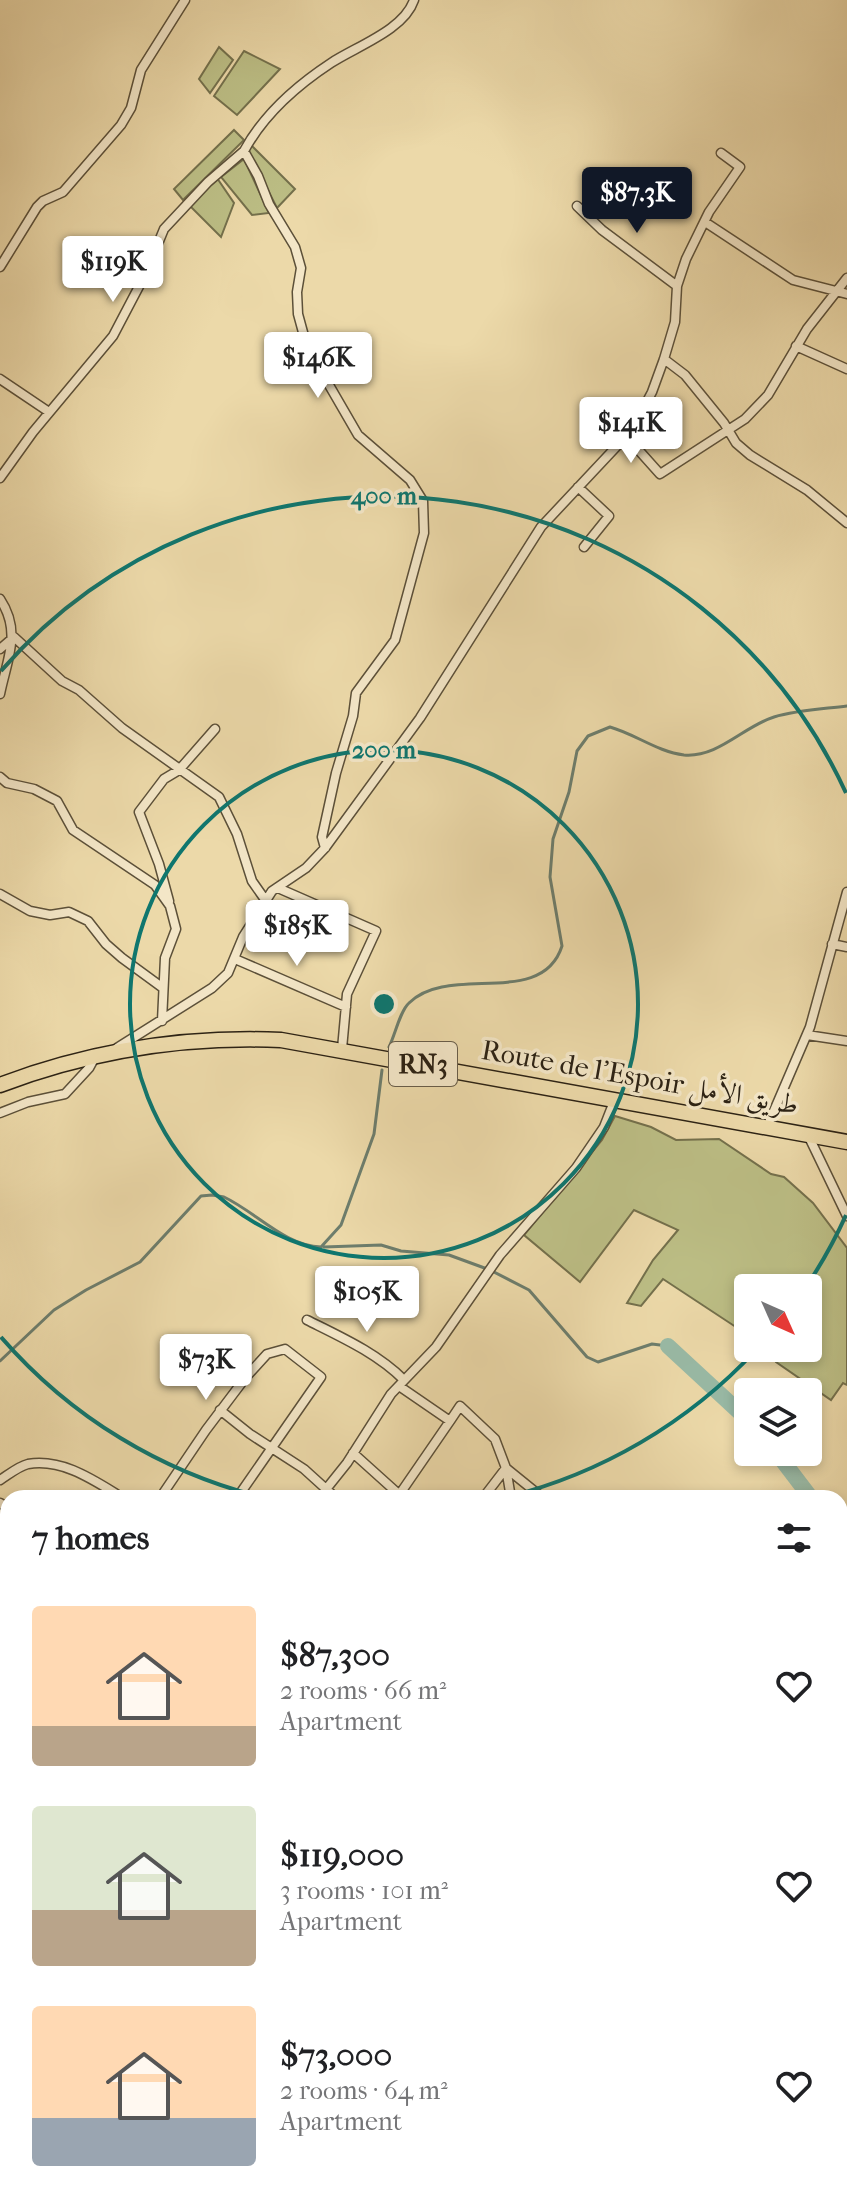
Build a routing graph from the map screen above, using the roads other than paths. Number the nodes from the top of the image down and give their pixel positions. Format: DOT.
graph roads {
  1 [pos="185,0"];
  2 [pos="414,0"];
  3 [pos="244,151"];
  4 [pos="721,153"];
  5 [pos="577,206"];
  6 [pos="705,222"];
  7 [pos="2,263"];
  8 [pos="847,278"];
  9 [pos="677,286"];
  10 [pos="837,290"];
  11 [pos="847,294"];
  12 [pos="796,346"];
  13 [pos="664,359"];
  14 [pos="847,369"];
  15 [pos="0,379"];
  16 [pos="49,412"];
  17 [pos="728,429"];
  18 [pos="626,436"];
  19 [pos="0,478"];
  20 [pos="578,487"];
  21 [pos="847,523"];
  22 [pos="584,547"];
  23 [pos="0,599"];
  24 [pos="14,637"];
  25 [pos="0,649"];
  26 [pos="0,694"];
  27 [pos="215,729"];
  28 [pos="179,770"];
  29 [pos="0,777"];
  30 [pos="325,848"];
  31 [pos="278,888"];
  32 [pos="847,892"];
  33 [pos="0,894"];
  34 [pos="266,901"];
  35 [pos="170,906"];
  36 [pos="832,944"];
  37 [pos="847,947"];
  38 [pos="235,959"];
  39 [pos="163,988"];
  40 [pos="346,1007"];
  41 [pos="162,1021"];
  42 [pos="807,1035"];
  43 [pos="847,1041"];
  44 [pos="342,1049"];
  45 [pos="103,1054"];
  46 [pos="0,1085"];
  47 [pos="615,1099"];
  48 [pos="0,1113"];
  49 [pos="767,1127"];
  50 [pos="808,1135"];
  51 [pos="847,1142"];
  52 [pos="847,1216"];
  53 [pos="307,1320"];
  54 [pos="402,1383"];
  55 [pos="220,1410"];
  56 [pos="450,1421"];
  57 [pos="272,1447"];
  58 [pos="353,1453"];
  59 [pos="506,1468"];
  60 [pos="0,1480"];
  61 [pos="326,1489"];
  62 [pos="109,1490"];
  63 [pos="165,1490"];
  64 [pos="242,1490"];
  65 [pos="393,1490"];
  66 [pos="404,1490"];
  67 [pos="489,1490"];
  68 [pos="510,1490"];
  69 [pos="533,1490"];
  1 -- 7 [label="street"];
  2 -- 3 [label="street"];
  3 -- 16 [label="street"];
  3 -- 30 [label="street"];
  4 -- 6 [label="street"];
  5 -- 9 [label="street"];
  6 -- 9 [label="street"];
  6 -- 10 [label="street"];
  8 -- 10 [label="street"];
  9 -- 13 [label="street"];
  10 -- 11 [label="street"];
  10 -- 12 [label="street"];
  12 -- 14 [label="street"];
  12 -- 17 [label="street"];
  13 -- 17 [label="street"];
  13 -- 18 [label="street"];
  15 -- 16 [label="street"];
  16 -- 19 [label="street"];
  17 -- 18 [label="street"];
  17 -- 21 [label="street"];
  18 -- 20 [label="street"];
  20 -- 22 [label="street"];
  20 -- 30 [label="street"];
  23 -- 24 [label="street"];
  24 -- 25 [label="street"];
  24 -- 26 [label="street"];
  24 -- 28 [label="street"];
  27 -- 28 [label="street"];
  28 -- 34 [label="street"];
  28 -- 35 [label="street"];
  29 -- 35 [label="street"];
  30 -- 31 [label="street"];
  31 -- 34 [label="street"];
  31 -- 40 [label="street"];
  32 -- 36 [label="street"];
  33 -- 39 [label="street"];
  34 -- 38 [label="street"];
  35 -- 39 [label="street"];
  36 -- 37 [label="street"];
  36 -- 42 [label="street"];
  38 -- 40 [label="street"];
  38 -- 41 [label="street"];
  39 -- 41 [label="street"];
  40 -- 44 [label="street"];
  41 -- 45 [label="street"];
  42 -- 43 [label="street"];
  42 -- 49 [label="street"];
  44 -- 45 [label="highway, Route de l’Espoir طريق الأمل / RN3"];
  44 -- 47 [label="highway, Route de l’Espoir طريق الأمل / RN3"];
  45 -- 46 [label="highway, Route de l’Espoir طريق الأمل / RN3"];
  45 -- 48 [label="street"];
  47 -- 49 [label="highway, Route de l’Espoir طريق الأمل / RN3"];
  47 -- 54 [label="street"];
  49 -- 50 [label="highway, Route de l’Espoir طريق الأمل / RN3"];
  50 -- 51 [label="highway, Route de l’Espoir طريق الأمل / RN3"];
  50 -- 52 [label="street"];
  53 -- 54 [label="street"];
  54 -- 56 [label="street"];
  54 -- 58 [label="street"];
  55 -- 57 [label="street"];
  55 -- 57 [label="street"];
  55 -- 63 [label="street"];
  56 -- 59 [label="street"];
  56 -- 66 [label="street"];
  57 -- 61 [label="street"];
  57 -- 64 [label="street"];
  58 -- 61 [label="street"];
  58 -- 65 [label="street"];
  59 -- 67 [label="street"];
  59 -- 68 [label="street"];
  59 -- 69 [label="street"];
  60 -- 62 [label="street"];
}
